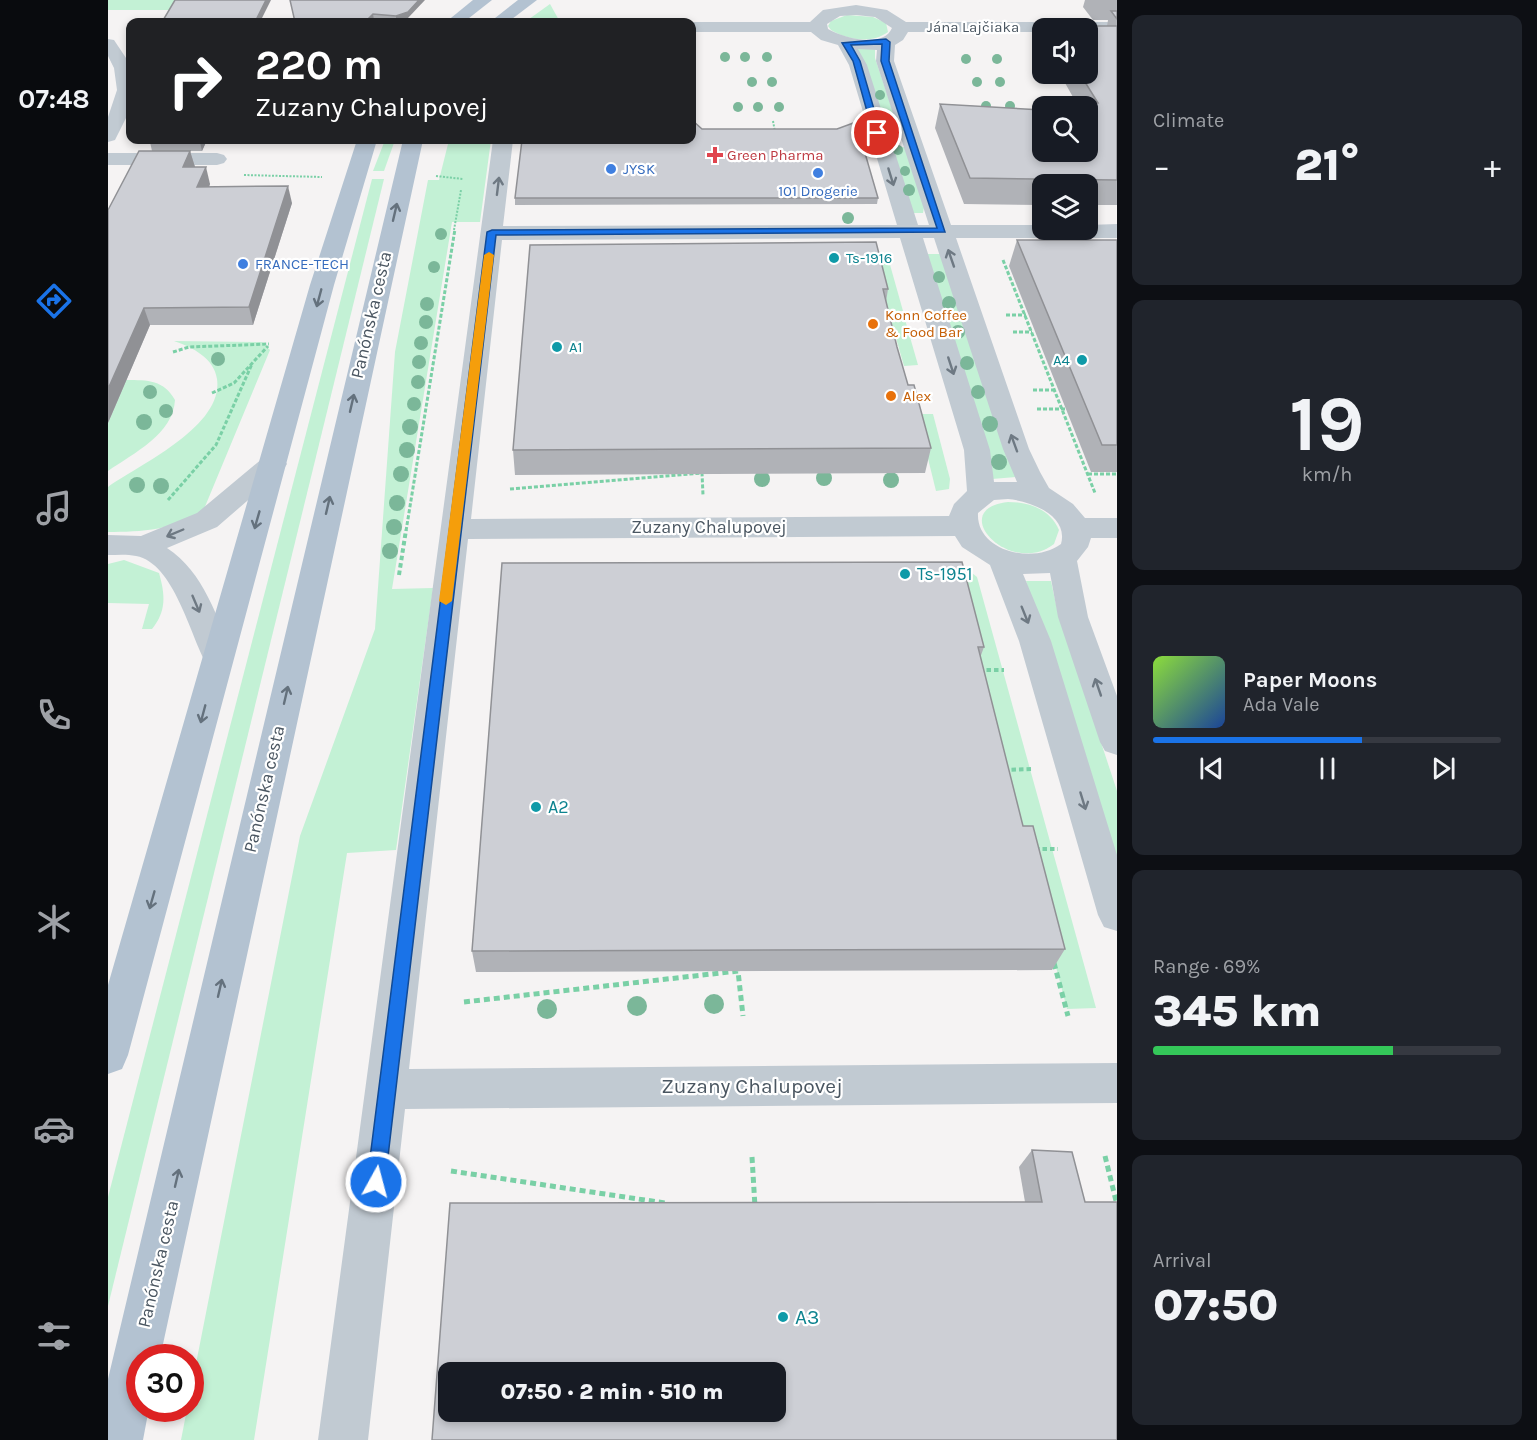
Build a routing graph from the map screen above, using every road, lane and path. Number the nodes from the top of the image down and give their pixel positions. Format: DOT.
graph roads {
  1 [pos="484,0"];
  2 [pos="529,0"];
  3 [pos="850,5"];
  4 [pos="459,18"];
  5 [pos="504,18"];
  6 [pos="696,27"];
  7 [pos="817,27"];
  8 [pos="901,27"];
  9 [pos="1117,27"];
  10 [pos="886,42"];
  11 [pos="846,43"];
  12 [pos="108,44"];
  13 [pos="126,78"];
  14 [pos="126,96"];
  15 [pos="772,121"];
  16 [pos="776,135"];
  17 [pos="108,136"];
  18 [pos="366,144"];
  19 [pos="412,144"];
  20 [pos="503,144"];
  21 [pos="108,159"];
  22 [pos="217,159"];
  23 [pos="241,174"];
  24 [pos="447,177"];
  25 [pos="319,186"];
  26 [pos="908,230"];
  27 [pos="942,230"];
  28 [pos="1117,231"];
  29 [pos="492,232"];
  30 [pos="1000,252"];
  31 [pos="1004,265"];
  32 [pos="1016,265"];
  33 [pos="996,315"];
  34 [pos="1025,315"];
  35 [pos="1036,315"];
  36 [pos="1031,332"];
  37 [pos="1042,332"];
  38 [pos="1012,333"];
  39 [pos="273,334"];
  40 [pos="269,344"];
  41 [pos="173,352"];
  42 [pos="252,364"];
  43 [pos="1023,390"];
  44 [pos="1054,390"];
  45 [pos="1064,390"];
  46 [pos="212,393"];
  47 [pos="1030,409"];
  48 [pos="1062,409"];
  49 [pos="1073,409"];
  50 [pos="273,464"];
  51 [pos="1088,474"];
  52 [pos="1117,474"];
  53 [pos="510,489"];
  54 [pos="703,495"];
  55 [pos="981,495"];
  56 [pos="1039,496"];
  57 [pos="1096,496"];
  58 [pos="963,526"];
  59 [pos="1076,528"];
  60 [pos="1117,528"];
  61 [pos="454,529"];
  62 [pos="127,545"];
  63 [pos="1062,559"];
  64 [pos="1003,561"];
  65 [pos="399,576"];
  66 [pos="218,657"];
  67 [pos="974,659"];
  68 [pos="977,670"];
  69 [pos="1011,670"];
  70 [pos="980,681"];
  71 [pos="1117,742"];
  72 [pos="1000,759"];
  73 [pos="1039,769"];
  74 [pos="1003,770"];
  75 [pos="1006,781"];
  76 [pos="1024,849"];
  77 [pos="1062,849"];
  78 [pos="1117,915"];
  79 [pos="1053,960"];
  80 [pos="464,1002"];
  81 [pos="743,1016"];
  82 [pos="1068,1016"];
  83 [pos="108,1054"];
  84 [pos="1117,1083"];
  85 [pos="388,1089"];
  86 [pos="1105,1156"];
  87 [pos="752,1157"];
  88 [pos="451,1171"];
  89 [pos="673,1204"];
  90 [pos="1117,1205"];
  91 [pos="755,1217"];
  92 [pos="118,1440"];
  93 [pos="343,1440"];
  1 -- 4 [label="main road"];
  2 -- 5 [label="main road"];
  3 -- 7 [label="street"];
  3 -- 8 [label="street"];
  6 -- 7 [label="street"];
  7 -- 11 [label="street"];
  8 -- 9 [label="street, Jána Lajčiaka"];
  8 -- 10 [label="street"];
  10 -- 11 [label="street"];
  10 -- 27 [label="street"];
  11 -- 26 [label="street, one-way"];
  12 -- 13 [label="street"];
  14 -- 17 [label="street"];
  15 -- 16 [label="path"];
  18 -- 50 [label="main road, one-way"];
  92 -- 19 [label="main road, Panónska cesta, one-way"];
  29 -- 20 [label="street, one-way"];
  21 -- 22 [label="street"];
  23 -- 25 [label="path"];
  24 -- 65 [label="path"];
  26 -- 27 [label="street"];
  26 -- 29 [label="street"];
  26 -- 55 [label="street, one-way"];
  27 -- 28 [label="street"];
  56 -- 27 [label="street, one-way"];
  29 -- 61 [label="street"];
  30 -- 31 [label="path"];
  31 -- 32 [label="path"];
  31 -- 34 [label="path"];
  33 -- 34 [label="path"];
  34 -- 35 [label="path"];
  34 -- 36 [label="path"];
  36 -- 37 [label="path"];
  36 -- 38 [label="path"];
  36 -- 44 [label="path"];
  39 -- 40 [label="path"];
  40 -- 41 [label="path"];
  40 -- 42 [label="path"];
  42 -- 46 [label="path"];
  42 -- 62 [label="path"];
  43 -- 44 [label="path"];
  44 -- 45 [label="path"];
  44 -- 48 [label="path"];
  47 -- 48 [label="path"];
  48 -- 49 [label="path"];
  48 -- 51 [label="path"];
  50 -- 62 [label="street, one-way"];
  50 -- 66 [label="main road, one-way"];
  51 -- 52 [label="path"];
  51 -- 57 [label="path"];
  53 -- 54 [label="path"];
  55 -- 56 [label="street"];
  55 -- 58 [label="street"];
  56 -- 59 [label="street"];
  58 -- 61 [label="street, Zuzany Chalupovej"];
  58 -- 64 [label="street"];
  59 -- 60 [label="street"];
  59 -- 63 [label="street"];
  61 -- 85 [label="street"];
  62 -- 66 [label="street, one-way"];
  63 -- 64 [label="street"];
  71 -- 63 [label="street, one-way"];
  64 -- 78 [label="street, one-way"];
  66 -- 83 [label="main road, one-way"];
  67 -- 68 [label="path"];
  68 -- 69 [label="path"];
  68 -- 70 [label="path"];
  72 -- 74 [label="path"];
  73 -- 74 [label="path"];
  74 -- 75 [label="path"];
  76 -- 77 [label="path"];
  79 -- 82 [label="path"];
  80 -- 81 [label="path"];
  84 -- 85 [label="street, Zuzany Chalupovej"];
  85 -- 93 [label="street"];
  86 -- 90 [label="path"];
  87 -- 91 [label="path"];
  88 -- 89 [label="path"];
}
